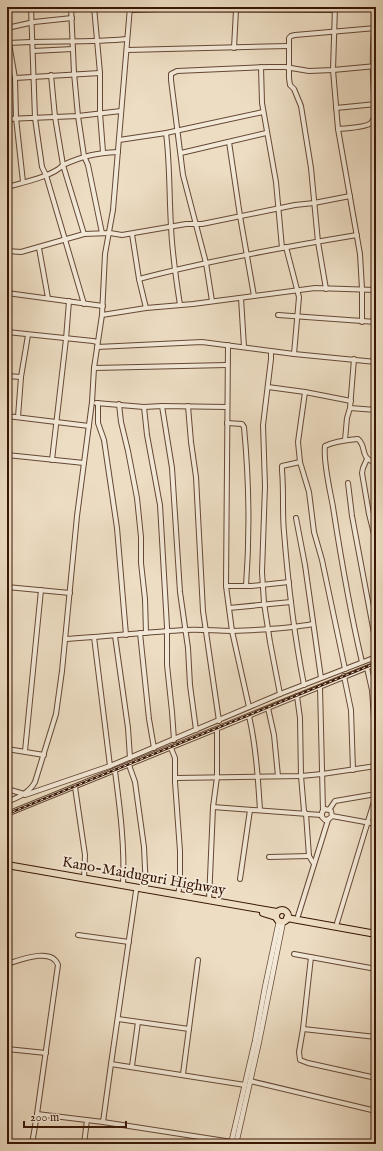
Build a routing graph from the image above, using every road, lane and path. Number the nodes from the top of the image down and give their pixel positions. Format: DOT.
graph roads {
  1 [pos="31,7"];
  2 [pos="72,7"];
  3 [pos="94,7"];
  4 [pos="335,8"];
  5 [pos="130,9"];
  6 [pos="236,10"];
  7 [pos="376,10"];
  8 [pos="72,18"];
  9 [pos="31,23"];
  10 [pos="7,28"];
  11 [pos="375,28"];
  12 [pos="335,31"];
  13 [pos="7,32"];
  14 [pos="127,39"];
  15 [pos="32,41"];
  16 [pos="73,41"];
  17 [pos="96,42"];
  18 [pos="9,43"];
  19 [pos="289,46"];
  20 [pos="234,48"];
  21 [pos="73,49"];
  22 [pos="127,50"];
  23 [pos="33,51"];
  24 [pos="374,66"];
  25 [pos="261,67"];
  26 [pos="288,68"];
  27 [pos="333,70"];
  28 [pos="100,72"];
  29 [pos="74,74"];
  30 [pos="51,75"];
  31 [pos="34,76"];
  32 [pos="15,78"];
  33 [pos="375,104"];
  34 [pos="336,108"];
  35 [pos="121,111"];
  36 [pos="263,112"];
  37 [pos="100,113"];
  38 [pos="78,116"];
  39 [pos="55,117"];
  40 [pos="16,118"];
  41 [pos="35,118"];
  42 [pos="7,119"];
  43 [pos="338,129"];
  44 [pos="176,130"];
  45 [pos="166,133"];
  46 [pos="266,133"];
  47 [pos="119,140"];
  48 [pos="229,142"];
  49 [pos="104,152"];
  50 [pos="118,152"];
  51 [pos="180,153"];
  52 [pos="84,156"];
  53 [pos="63,165"];
  54 [pos="46,175"];
  55 [pos="23,182"];
  56 [pos="7,187"];
  57 [pos="350,196"];
  58 [pos="314,203"];
  59 [pos="278,208"];
  60 [pos="240,216"];
  61 [pos="196,225"];
  62 [pos="171,226"];
  63 [pos="102,233"];
  64 [pos="110,233"];
  65 [pos="84,234"];
  66 [pos="132,234"];
  67 [pos="357,235"];
  68 [pos="65,239"];
  69 [pos="318,242"];
  70 [pos="284,247"];
  71 [pos="39,248"];
  72 [pos="7,251"];
  73 [pos="247,254"];
  74 [pos="206,263"];
  75 [pos="175,270"];
  76 [pos="140,279"];
  77 [pos="326,289"];
  78 [pos="362,290"];
  79 [pos="376,290"];
  80 [pos="296,292"];
  81 [pos="7,293"];
  82 [pos="254,296"];
  83 [pos="48,298"];
  84 [pos="241,298"];
  85 [pos="68,301"];
  86 [pos="212,302"];
  87 [pos="84,304"];
  88 [pos="180,305"];
  89 [pos="103,306"];
  90 [pos="146,308"];
  91 [pos="102,315"];
  92 [pos="278,315"];
  93 [pos="298,316"];
  94 [pos="362,322"];
  95 [pos="376,322"];
  96 [pos="7,332"];
  97 [pos="28,335"];
  98 [pos="66,339"];
  99 [pos="97,345"];
  100 [pos="228,345"];
  101 [pos="244,348"];
  102 [pos="271,351"];
  103 [pos="294,354"];
  104 [pos="354,359"];
  105 [pos="376,362"];
  106 [pos="227,364"];
  107 [pos="94,368"];
  108 [pos="7,376"];
  109 [pos="21,377"];
  110 [pos="268,387"];
  111 [pos="305,392"];
  112 [pos="351,401"];
  113 [pos="92,402"];
  114 [pos="98,403"];
  115 [pos="119,404"];
  116 [pos="162,406"];
  117 [pos="188,406"];
  118 [pos="144,407"];
  119 [pos="227,407"];
  120 [pos="350,408"];
  121 [pos="376,410"];
  122 [pos="7,416"];
  123 [pos="18,417"];
  124 [pos="56,422"];
  125 [pos="227,423"];
  126 [pos="88,426"];
  127 [pos="345,440"];
  128 [pos="7,455"];
  129 [pos="367,459"];
  130 [pos="52,460"];
  131 [pos="300,462"];
  132 [pos="84,463"];
  133 [pos="376,463"];
  134 [pos="348,483"];
  135 [pos="296,518"];
  136 [pos="376,542"];
  137 [pos="289,582"];
  138 [pos="263,584"];
  139 [pos="226,586"];
  140 [pos="246,586"];
  141 [pos="7,587"];
  142 [pos="41,590"];
  143 [pos="70,593"];
  144 [pos="291,602"];
  145 [pos="265,604"];
  146 [pos="229,608"];
  147 [pos="313,624"];
  148 [pos="294,628"];
  149 [pos="186,630"];
  150 [pos="205,630"];
  151 [pos="268,630"];
  152 [pos="232,631"];
  153 [pos="167,632"];
  154 [pos="140,633"];
  155 [pos="146,633"];
  156 [pos="126,635"];
  157 [pos="115,636"];
  158 [pos="94,637"];
  159 [pos="65,639"];
  160 [pos="376,644"];
  161 [pos="376,657"];
  162 [pos="362,662"];
  163 [pos="376,664"];
  164 [pos="367,668"];
  165 [pos="345,669"];
  166 [pos="344,676"];
  167 [pos="321,678"];
  168 [pos="304,685"];
  169 [pos="320,687"];
  170 [pos="280,694"];
  171 [pos="297,696"];
  172 [pos="249,707"];
  173 [pos="268,708"];
  174 [pos="249,716"];
  175 [pos="219,721"];
  176 [pos="196,730"];
  177 [pos="217,730"];
  178 [pos="174,740"];
  179 [pos="376,746"];
  180 [pos="154,748"];
  181 [pos="171,748"];
  182 [pos="7,749"];
  183 [pos="24,752"];
  184 [pos="44,755"];
  185 [pos="130,758"];
  186 [pos="129,765"];
  187 [pos="110,766"];
  188 [pos="376,766"];
  189 [pos="353,770"];
  190 [pos="115,771"];
  191 [pos="322,774"];
  192 [pos="278,776"];
  193 [pos="301,776"];
  194 [pos="217,777"];
  195 [pos="258,777"];
  196 [pos="174,778"];
  197 [pos="75,787"];
  198 [pos="7,789"];
  199 [pos="24,794"];
  200 [pos="376,795"];
  201 [pos="15,799"];
  202 [pos="7,802"];
  203 [pos="213,807"];
  204 [pos="250,810"];
  205 [pos="260,810"];
  206 [pos="328,810"];
  207 [pos="322,813"];
  208 [pos="7,814"];
  209 [pos="306,814"];
  210 [pos="332,816"];
  211 [pos="328,820"];
  212 [pos="368,822"];
  213 [pos="376,824"];
  214 [pos="309,856"];
  215 [pos="269,857"];
  216 [pos="314,864"];
  217 [pos="7,865"];
  218 [pos="7,868"];
  219 [pos="84,879"];
  220 [pos="240,879"];
  221 [pos="123,886"];
  222 [pos="146,890"];
  223 [pos="136,891"];
  224 [pos="178,895"];
  225 [pos="190,899"];
  226 [pos="209,901"];
  227 [pos="298,916"];
  228 [pos="282,917"];
  229 [pos="337,924"];
  230 [pos="376,930"];
  231 [pos="78,935"];
  232 [pos="129,942"];
  233 [pos="294,954"];
  234 [pos="311,957"];
  235 [pos="198,960"];
  236 [pos="7,964"];
  237 [pos="376,969"];
  238 [pos="118,1019"];
  239 [pos="138,1022"];
  240 [pos="189,1029"];
  241 [pos="303,1029"];
  242 [pos="376,1037"];
  243 [pos="7,1049"];
  244 [pos="46,1053"];
  245 [pos="111,1064"];
  246 [pos="132,1066"];
  247 [pos="183,1074"];
  248 [pos="376,1078"];
  249 [pos="250,1081"];
  250 [pos="245,1085"];
  251 [pos="376,1111"];
  252 [pos="37,1114"];
  253 [pos="87,1120"];
  254 [pos="104,1122"];
  255 [pos="233,1143"];
  256 [pos="32,1144"];
  257 [pos="84,1144"];
  1 -- 9 [label="street"];
  2 -- 8 [label="street"];
  3 -- 17 [label="street"];
  4 -- 6 [label="street"];
  4 -- 12 [label="street"];
  5 -- 6 [label="street"];
  5 -- 14 [label="street"];
  6 -- 20 [label="street"];
  7 -- 11 [label="street"];
  8 -- 9 [label="street"];
  8 -- 16 [label="street"];
  9 -- 10 [label="street"];
  9 -- 15 [label="street"];
  11 -- 12 [label="street"];
  11 -- 24 [label="street"];
  12 -- 19 [label="street"];
  12 -- 27 [label="street"];
  13 -- 18 [label="street"];
  14 -- 17 [label="street"];
  14 -- 22 [label="street"];
  15 -- 16 [label="street"];
  15 -- 18 [label="street"];
  15 -- 23 [label="street"];
  16 -- 17 [label="street"];
  16 -- 21 [label="street"];
  17 -- 28 [label="street"];
  18 -- 32 [label="street"];
  19 -- 20 [label="street"];
  19 -- 26 [label="street"];
  20 -- 22 [label="street"];
  21 -- 23 [label="street"];
  21 -- 29 [label="street"];
  22 -- 35 [label="street"];
  23 -- 31 [label="street"];
  24 -- 27 [label="street"];
  24 -- 33 [label="street"];
  25 -- 26 [label="street"];
  25 -- 36 [label="street"];
  25 -- 44 [label="street"];
  26 -- 27 [label="street"];
  26 -- 58 [label="street"];
  27 -- 34 [label="street"];
  28 -- 29 [label="street"];
  28 -- 37 [label="street"];
  29 -- 30 [label="street"];
  29 -- 38 [label="street"];
  30 -- 31 [label="street"];
  30 -- 39 [label="street"];
  31 -- 32 [label="street"];
  31 -- 41 [label="street"];
  32 -- 40 [label="street"];
  33 -- 34 [label="street"];
  33 -- 43 [label="street"];
  34 -- 43 [label="street"];
  35 -- 37 [label="street"];
  35 -- 47 [label="street"];
  36 -- 44 [label="street"];
  36 -- 46 [label="street"];
  37 -- 38 [label="street"];
  37 -- 49 [label="street"];
  38 -- 39 [label="street"];
  38 -- 52 [label="street"];
  39 -- 41 [label="street"];
  39 -- 53 [label="street"];
  40 -- 41 [label="street"];
  40 -- 42 [label="street"];
  40 -- 55 [label="street"];
  41 -- 54 [label="street"];
  43 -- 57 [label="street"];
  44 -- 45 [label="street"];
  44 -- 51 [label="street"];
  45 -- 47 [label="street"];
  45 -- 62 [label="street"];
  46 -- 48 [label="street"];
  46 -- 59 [label="street"];
  47 -- 50 [label="street"];
  48 -- 51 [label="street"];
  48 -- 60 [label="street"];
  49 -- 50 [label="street"];
  49 -- 52 [label="street"];
  50 -- 64 [label="street"];
  51 -- 61 [label="street"];
  52 -- 53 [label="street"];
  52 -- 63 [label="street"];
  53 -- 54 [label="street"];
  53 -- 65 [label="street"];
  54 -- 55 [label="street"];
  54 -- 68 [label="street"];
  55 -- 56 [label="street"];
  57 -- 58 [label="street"];
  57 -- 67 [label="street"];
  58 -- 59 [label="street"];
  58 -- 69 [label="street"];
  59 -- 60 [label="street"];
  59 -- 70 [label="street"];
  60 -- 61 [label="street"];
  60 -- 73 [label="street"];
  61 -- 62 [label="street"];
  61 -- 74 [label="street"];
  62 -- 66 [label="street"];
  62 -- 75 [label="street"];
  63 -- 64 [label="street"];
  63 -- 65 [label="street"];
  64 -- 66 [label="street"];
  64 -- 89 [label="street"];
  65 -- 68 [label="street"];
  66 -- 76 [label="street"];
  67 -- 69 [label="street"];
  67 -- 78 [label="street"];
  68 -- 71 [label="street"];
  68 -- 87 [label="street"];
  69 -- 70 [label="street"];
  69 -- 77 [label="street"];
  70 -- 73 [label="street"];
  70 -- 80 [label="street"];
  71 -- 72 [label="street"];
  71 -- 83 [label="street"];
  73 -- 74 [label="street"];
  73 -- 82 [label="street"];
  74 -- 75 [label="street"];
  74 -- 86 [label="street"];
  75 -- 76 [label="street"];
  75 -- 88 [label="street"];
  76 -- 90 [label="street"];
  77 -- 78 [label="street"];
  77 -- 80 [label="street"];
  78 -- 79 [label="street"];
  78 -- 94 [label="street"];
  80 -- 82 [label="street"];
  80 -- 93 [label="street"];
  81 -- 83 [label="street"];
  82 -- 84 [label="street"];
  83 -- 85 [label="street"];
  84 -- 86 [label="street"];
  84 -- 101 [label="street"];
  85 -- 87 [label="street"];
  85 -- 98 [label="street"];
  86 -- 88 [label="street"];
  87 -- 89 [label="street"];
  88 -- 90 [label="street"];
  89 -- 91 [label="street"];
  90 -- 91 [label="street"];
  91 -- 99 [label="street"];
  92 -- 93 [label="street"];
  93 -- 94 [label="street"];
  93 -- 103 [label="street"];
  94 -- 95 [label="street"];
  96 -- 97 [label="street"];
  97 -- 98 [label="street"];
  97 -- 109 [label="street"];
  98 -- 99 [label="street"];
  98 -- 124 [label="street"];
  99 -- 100 [label="street"];
  99 -- 107 [label="street"];
  100 -- 101 [label="street"];
  100 -- 106 [label="street"];
  101 -- 102 [label="street"];
  102 -- 103 [label="street"];
  102 -- 110 [label="street"];
  103 -- 104 [label="street"];
  104 -- 105 [label="street"];
  104 -- 112 [label="street"];
  106 -- 107 [label="street"];
  106 -- 119 [label="street"];
  107 -- 113 [label="street"];
  108 -- 109 [label="street"];
  109 -- 123 [label="street"];
  110 -- 111 [label="street"];
  110 -- 138 [label="street"];
  111 -- 112 [label="street"];
  111 -- 131 [label="street"];
  112 -- 120 [label="street"];
  113 -- 114 [label="street"];
  113 -- 126 [label="street"];
  114 -- 115 [label="street"];
  114 -- 156 [label="street"];
  115 -- 118 [label="street"];
  115 -- 155 [label="street"];
  116 -- 117 [label="street"];
  116 -- 118 [label="street"];
  116 -- 149 [label="street"];
  117 -- 119 [label="street"];
  117 -- 150 [label="street"];
  118 -- 153 [label="street"];
  119 -- 125 [label="street"];
  120 -- 121 [label="street"];
  120 -- 127 [label="street"];
  122 -- 123 [label="street"];
  123 -- 124 [label="street"];
  124 -- 126 [label="street"];
  124 -- 130 [label="street"];
  125 -- 139 [label="street"];
  125 -- 140 [label="street"];
  126 -- 132 [label="street"];
  127 -- 129 [label="street"];
  127 -- 162 [label="street"];
  128 -- 130 [label="street"];
  129 -- 133 [label="street"];
  129 -- 136 [label="street"];
  130 -- 132 [label="street"];
  131 -- 137 [label="street"];
  131 -- 165 [label="street"];
  132 -- 143 [label="street"];
  134 -- 160 [label="street"];
  135 -- 147 [label="street"];
  137 -- 138 [label="street"];
  137 -- 144 [label="street"];
  138 -- 140 [label="street"];
  138 -- 145 [label="street"];
  139 -- 140 [label="street"];
  139 -- 146 [label="street"];
  141 -- 142 [label="street"];
  142 -- 143 [label="street"];
  142 -- 183 [label="street"];
  143 -- 159 [label="street"];
  144 -- 145 [label="street"];
  144 -- 148 [label="street"];
  145 -- 146 [label="street"];
  145 -- 151 [label="street"];
  146 -- 152 [label="street"];
  147 -- 148 [label="street"];
  147 -- 167 [label="street"];
  148 -- 151 [label="street"];
  148 -- 168 [label="street"];
  149 -- 150 [label="street"];
  149 -- 153 [label="street"];
  149 -- 176 [label="street"];
  150 -- 152 [label="street"];
  150 -- 175 [label="street"];
  151 -- 152 [label="street"];
  151 -- 170 [label="street"];
  152 -- 172 [label="street"];
  153 -- 155 [label="street"];
  153 -- 178 [label="street"];
  154 -- 155 [label="street"];
  154 -- 156 [label="street"];
  154 -- 180 [label="street"];
  156 -- 157 [label="street"];
  157 -- 158 [label="street"];
  157 -- 185 [label="street"];
  158 -- 159 [label="street"];
  158 -- 187 [label="street"];
  159 -- 184 [label="street"];
  161 -- 162 [label="street"];
  162 -- 165 [label="street"];
  163 -- 164 [label="street"];
  164 -- 166 [label="street"];
  164 -- 179 [label="street"];
  165 -- 167 [label="street"];
  166 -- 169 [label="street"];
  166 -- 189 [label="street"];
  167 -- 168 [label="street"];
  168 -- 170 [label="street"];
  169 -- 171 [label="street"];
  169 -- 191 [label="street"];
  170 -- 172 [label="street"];
  171 -- 173 [label="street"];
  171 -- 193 [label="street"];
  172 -- 175 [label="street"];
  173 -- 174 [label="street"];
  173 -- 192 [label="street"];
  174 -- 177 [label="street"];
  174 -- 195 [label="street"];
  175 -- 176 [label="street"];
  176 -- 178 [label="street"];
  177 -- 181 [label="street"];
  177 -- 194 [label="street"];
  178 -- 180 [label="street"];
  180 -- 185 [label="street"];
  181 -- 186 [label="street"];
  181 -- 196 [label="street"];
  182 -- 183 [label="street"];
  183 -- 184 [label="street"];
  184 -- 199 [label="street"];
  185 -- 187 [label="street"];
  186 -- 190 [label="street"];
  186 -- 222 [label="street"];
  187 -- 201 [label="street"];
  188 -- 189 [label="street"];
  189 -- 191 [label="street"];
  190 -- 197 [label="street"];
  190 -- 221 [label="street"];
  191 -- 193 [label="street"];
  191 -- 207 [label="street"];
  192 -- 193 [label="street"];
  192 -- 195 [label="street"];
  193 -- 209 [label="street"];
  194 -- 195 [label="street"];
  194 -- 196 [label="street"];
  194 -- 203 [label="street"];
  195 -- 205 [label="street"];
  196 -- 224 [label="street"];
  197 -- 208 [label="street"];
  197 -- 219 [label="street"];
  198 -- 199 [label="street"];
  199 -- 201 [label="street"];
  200 -- 206 [label="street"];
  200 -- 212 [label="street"];
  201 -- 202 [label="street"];
  203 -- 204 [label="street"];
  203 -- 226 [label="street"];
  204 -- 205 [label="street"];
  204 -- 220 [label="street"];
  205 -- 209 [label="street"];
  206 -- 207 [label="street"];
  206 -- 210 [label="street"];
  207 -- 209 [label="street"];
  207 -- 211 [label="street"];
  209 -- 214 [label="street"];
  210 -- 211 [label="street"];
  210 -- 212 [label="street"];
  211 -- 216 [label="street"];
  212 -- 213 [label="street"];
  212 -- 229 [label="street"];
  214 -- 215 [label="street"];
  214 -- 216 [label="street"];
  216 -- 227 [label="street"];
  217 -- 219 [label="highway, Kano-Maiduguri Highway"];
  218 -- 223 [label="highway, Kano-Maiduguri Highway"];
  219 -- 221 [label="highway, Kano-Maiduguri Highway"];
  221 -- 222 [label="highway, Kano-Maiduguri Highway"];
  222 -- 224 [label="highway, Kano-Maiduguri Highway"];
  223 -- 225 [label="highway, Kano-Maiduguri Highway"];
  223 -- 232 [label="street"];
  224 -- 225 [label="highway, Kano-Maiduguri Highway"];
  225 -- 226 [label="highway, Kano-Maiduguri Highway"];
  225 -- 228 [label="highway, Kano-Maiduguri Highway"];
  226 -- 228 [label="highway, Kano-Maiduguri Highway"];
  227 -- 228 [label="highway, Kano-Maiduguri Highway"];
  227 -- 229 [label="highway, Kano-Maiduguri Highway"];
  228 -- 230 [label="highway, Kano-Maiduguri Highway"];
  228 -- 249 [label="street"];
  228 -- 250 [label="street"];
  229 -- 230 [label="highway, Kano-Maiduguri Highway"];
  231 -- 232 [label="street"];
  232 -- 238 [label="street"];
  233 -- 234 [label="street"];
  234 -- 237 [label="street"];
  234 -- 241 [label="street"];
  235 -- 240 [label="street"];
  236 -- 244 [label="street"];
  238 -- 239 [label="street"];
  238 -- 245 [label="street"];
  239 -- 240 [label="street"];
  239 -- 246 [label="street"];
  240 -- 247 [label="street"];
  241 -- 242 [label="street"];
  241 -- 248 [label="street"];
  243 -- 244 [label="street"];
  244 -- 252 [label="street"];
  245 -- 246 [label="street"];
  245 -- 254 [label="street"];
  246 -- 247 [label="street"];
  247 -- 250 [label="street"];
  249 -- 251 [label="street"];
  249 -- 255 [label="street"];
  250 -- 255 [label="street"];
  252 -- 253 [label="street"];
  252 -- 256 [label="street"];
  253 -- 254 [label="street"];
  253 -- 257 [label="street"];
  254 -- 255 [label="street"];
}
